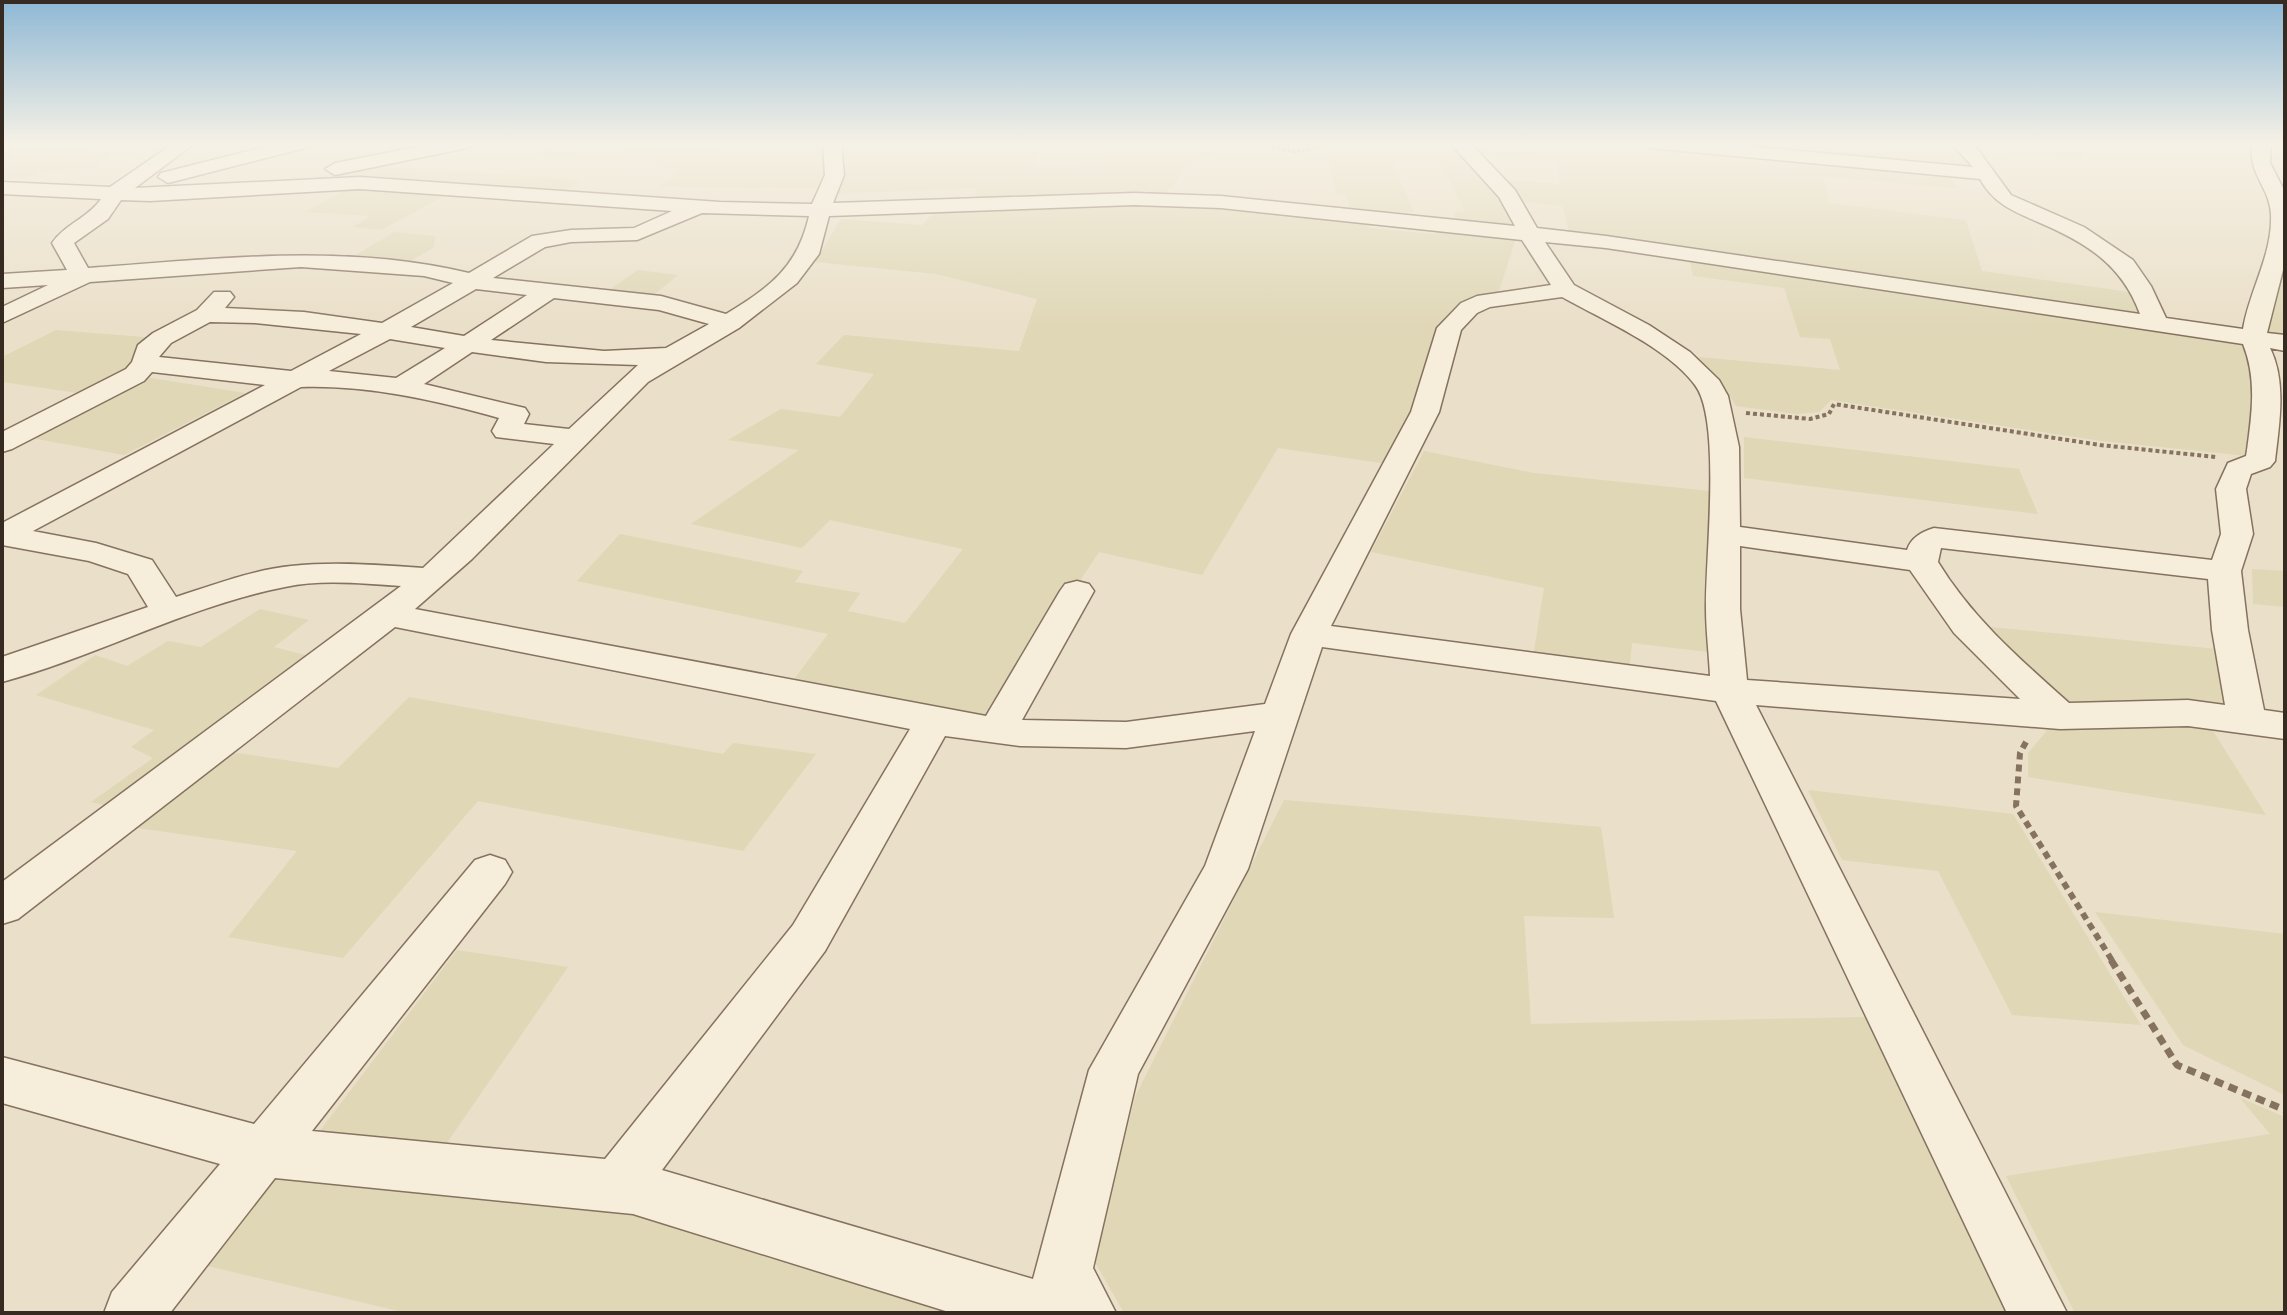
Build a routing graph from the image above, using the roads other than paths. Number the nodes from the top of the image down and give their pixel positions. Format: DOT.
graph roads {
  1 [pos="45,204"];
  2 [pos="107,204"];
  3 [pos="663,204"];
  4 [pos="823,204"];
  5 [pos="1003,204"];
  6 [pos="1232,204"];
  7 [pos="1514,204"];
  8 [pos="2016,204"];
  9 [pos="2281,204"];
  10 [pos="700,207"];
  11 [pos="16,210"];
  12 [pos="820,210"];
  13 [pos="1533,234"];
  14 [pos="266,260"];
  15 [pos="82,277"];
  16 [pos="471,280"];
  17 [pos="2,281"];
  18 [pos="1566,290"];
  19 [pos="550,291"];
  20 [pos="206,315"];
  21 [pos="2,316"];
  22 [pos="2155,322"];
  23 [pos="730,323"];
  24 [pos="386,329"];
  25 [pos="2253,338"];
  26 [pos="469,343"];
  27 [pos="2285,343"];
  28 [pos="669,356"];
  29 [pos="145,363"];
  30 [pos="298,378"];
  31 [pos="401,387"];
  32 [pos="575,438"];
  33 [pos="2,443"];
  34 [pos="1723,534"];
  35 [pos="2,535"];
  36 [pos="1922,562"];
  37 [pos="2224,571"];
  38 [pos="431,578"];
  39 [pos="1077,591"];
  40 [pos="168,612"];
  41 [pos="388,615"];
  42 [pos="1309,634"];
  43 [pos="2,670"];
  44 [pos="1730,691"];
  45 [pos="1281,715"];
  46 [pos="2051,715"];
  47 [pos="934,721"];
  48 [pos="2247,721"];
  49 [pos="2285,726"];
  50 [pos="997,730"];
  51 [pos="490,872"];
  52 [pos="2,906"];
  53 [pos="2,1080"];
  54 [pos="265,1152"];
  55 [pos="617,1186"];
  56 [pos="1063,1303"];
  57 [pos="133,1313"];
  58 [pos="2038,1313"];
  1 -- 11 [label="street"];
  2 -- 15 [label="street"];
  3 -- 10 [label="street"];
  4 -- 12 [label="street"];
  5 -- 12 [label="street"];
  6 -- 13 [label="street"];
  7 -- 13 [label="street"];
  8 -- 22 [label="street"];
  9 -- 25 [label="street"];
  10 -- 12 [label="street"];
  10 -- 16 [label="street"];
  12 -- 23 [label="street"];
  13 -- 18 [label="street"];
  13 -- 22 [label="street"];
  14 -- 15 [label="street"];
  14 -- 16 [label="street"];
  14 -- 20 [label="street"];
  15 -- 17 [label="street"];
  15 -- 21 [label="street"];
  16 -- 19 [label="street"];
  16 -- 24 [label="street"];
  18 -- 34 [label="street"];
  18 -- 42 [label="street"];
  19 -- 23 [label="street"];
  19 -- 26 [label="street"];
  20 -- 24 [label="street"];
  20 -- 29 [label="street"];
  22 -- 25 [label="street"];
  23 -- 28 [label="street"];
  24 -- 26 [label="street"];
  24 -- 30 [label="street"];
  25 -- 27 [label="street"];
  25 -- 37 [label="street"];
  26 -- 28 [label="street"];
  26 -- 31 [label="street"];
  28 -- 32 [label="street"];
  29 -- 30 [label="street"];
  29 -- 33 [label="street"];
  30 -- 31 [label="street"];
  30 -- 35 [label="street"];
  31 -- 32 [label="street"];
  32 -- 38 [label="street"];
  34 -- 36 [label="street"];
  34 -- 44 [label="street"];
  35 -- 40 [label="street"];
  36 -- 37 [label="street"];
  36 -- 46 [label="street"];
  37 -- 48 [label="street"];
  38 -- 40 [label="street"];
  38 -- 41 [label="street"];
  39 -- 50 [label="street"];
  40 -- 43 [label="street"];
  41 -- 47 [label="street"];
  41 -- 52 [label="street"];
  42 -- 44 [label="street"];
  42 -- 45 [label="street"];
  44 -- 46 [label="street"];
  44 -- 58 [label="street"];
  45 -- 50 [label="street"];
  45 -- 56 [label="street"];
  46 -- 48 [label="street"];
  47 -- 50 [label="street"];
  47 -- 55 [label="street"];
  48 -- 49 [label="street"];
  51 -- 54 [label="street"];
  53 -- 54 [label="street"];
  54 -- 55 [label="street"];
  54 -- 57 [label="street"];
  55 -- 56 [label="street"];
}
